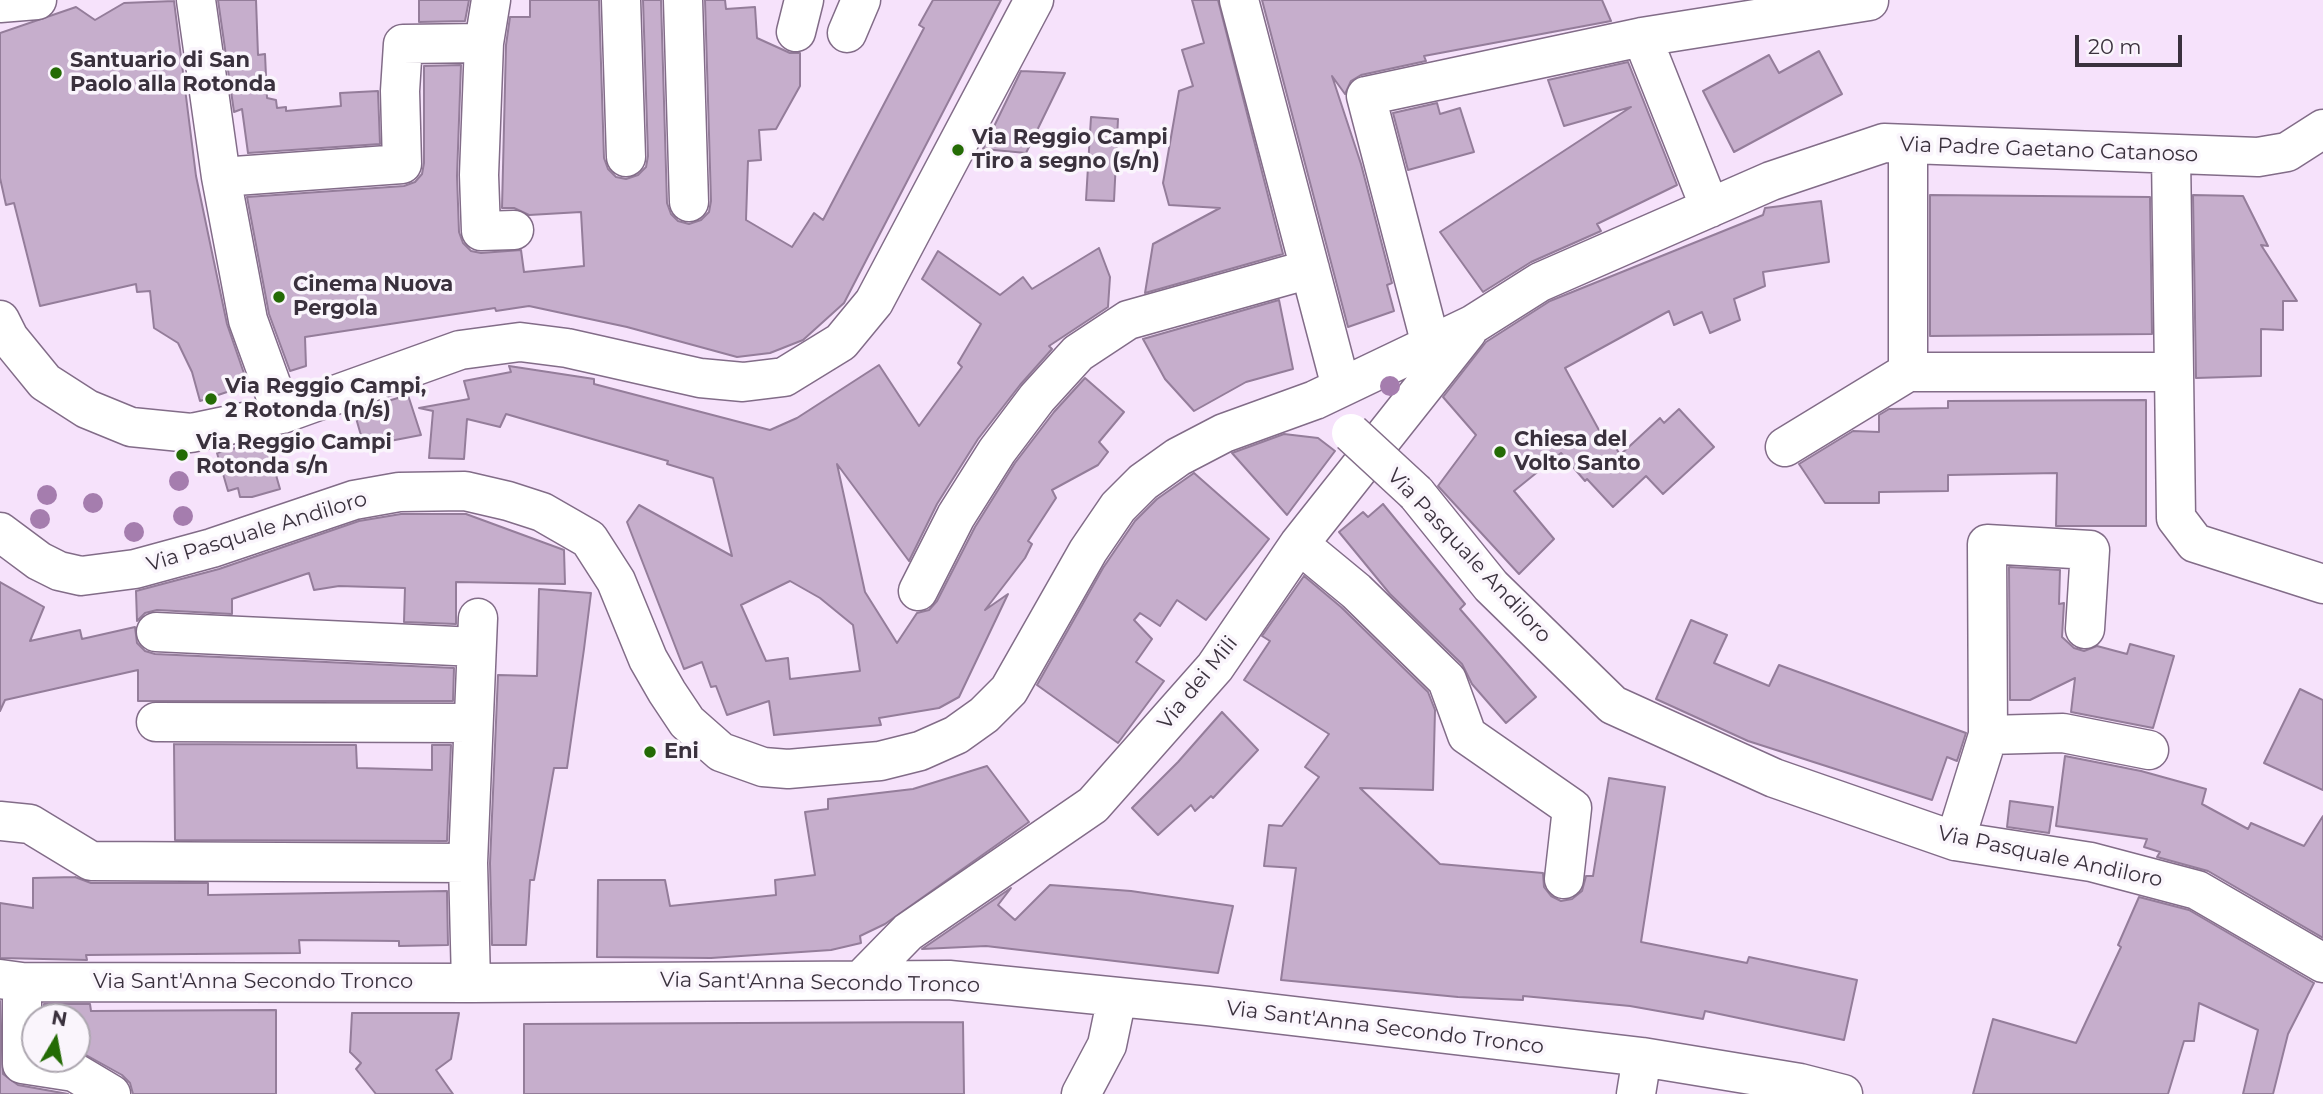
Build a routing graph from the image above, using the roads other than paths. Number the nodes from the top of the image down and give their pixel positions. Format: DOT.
graph roads {
  1 [pos="37,0"];
  2 [pos="196,0"];
  3 [pos="491,0"];
  4 [pos="621,0"];
  5 [pos="682,0"];
  6 [pos="1034,0"];
  7 [pos="1239,0"];
  8 [pos="1869,1"];
  9 [pos="0,3"];
  10 [pos="1642,37"];
  11 [pos="484,43"];
  12 [pos="2323,129"];
  13 [pos="1908,144"];
  14 [pos="2171,154"];
  15 [pos="626,157"];
  16 [pos="221,177"];
  17 [pos="689,202"];
  18 [pos="1710,208"];
  19 [pos="514,230"];
  20 [pos="1310,269"];
  21 [pos="0,320"];
  22 [pos="1472,325"];
  23 [pos="1431,345"];
  24 [pos="1908,372"];
  25 [pos="2174,372"];
  26 [pos="1339,406"];
  27 [pos="282,414"];
  28 [pos="1785,447"];
  29 [pos="0,532"];
  30 [pos="1299,544"];
  31 [pos="2323,584"];
  32 [pos="918,591"];
  33 [pos="2085,629"];
  34 [pos="156,632"];
  35 [pos="156,722"];
  36 [pos="473,723"];
  37 [pos="1988,734"];
  38 [pos="2149,750"];
  39 [pos="0,821"];
  40 [pos="1955,841"];
  41 [pos="468,863"];
  42 [pos="1564,879"];
  43 [pos="2323,963"];
  44 [pos="862,979"];
  45 [pos="11,980"];
  46 [pos="471,983"];
  47 [pos="1117,998"];
  48 [pos="1639,1076"];
  49 [pos="110,1094"];
  50 [pos="1081,1094"];
  51 [pos="1843,1094"];
  1 -- 9 [label="street"];
  2 -- 16 [label="street"];
  3 -- 11 [label="street"];
  4 -- 15 [label="street"];
  5 -- 17 [label="street"];
  6 -- 27 [label="street"];
  7 -- 20 [label="street"];
  8 -- 10 [label="street"];
  10 -- 18 [label="street"];
  10 -- 23 [label="street"];
  11 -- 16 [label="street"];
  11 -- 19 [label="street"];
  12 -- 14 [label="street, Via Padre Gaetano Catanoso"];
  13 -- 14 [label="street, Via Padre Gaetano Catanoso"];
  13 -- 18 [label="street, Via Padre Gaetano Catanoso"];
  13 -- 24 [label="street"];
  14 -- 25 [label="street"];
  16 -- 27 [label="street"];
  18 -- 22 [label="street, Via Padre Gaetano Catanoso"];
  20 -- 26 [label="street"];
  20 -- 32 [label="street"];
  21 -- 27 [label="street"];
  22 -- 23 [label="street"];
  22 -- 30 [label="street, Via dei Mili"];
  23 -- 26 [label="street"];
  24 -- 25 [label="street"];
  24 -- 28 [label="street"];
  25 -- 31 [label="street"];
  26 -- 29 [label="street, Via Pasquale Andiloro"];
  26 -- 40 [label="street, Via Pasquale Andiloro, bridge"];
  30 -- 42 [label="street"];
  30 -- 44 [label="street, Via dei Mili"];
  33 -- 37 [label="street"];
  34 -- 36 [label="street"];
  35 -- 36 [label="street"];
  36 -- 41 [label="street"];
  37 -- 38 [label="street"];
  37 -- 40 [label="street"];
  39 -- 41 [label="street"];
  40 -- 43 [label="street, Via Pasquale Andiloro"];
  41 -- 46 [label="street"];
  44 -- 46 [label="street, Via Sant'Anna Secondo Tronco"];
  44 -- 47 [label="street, Via Sant'Anna Secondo Tronco"];
  45 -- 46 [label="street, Via Sant'Anna Secondo Tronco"];
  45 -- 49 [label="street"];
  47 -- 48 [label="street, Via Sant'Anna Secondo Tronco"];
  47 -- 50 [label="street"];
  48 -- 51 [label="street, Via Sant'Anna Secondo Tronco"];
}
